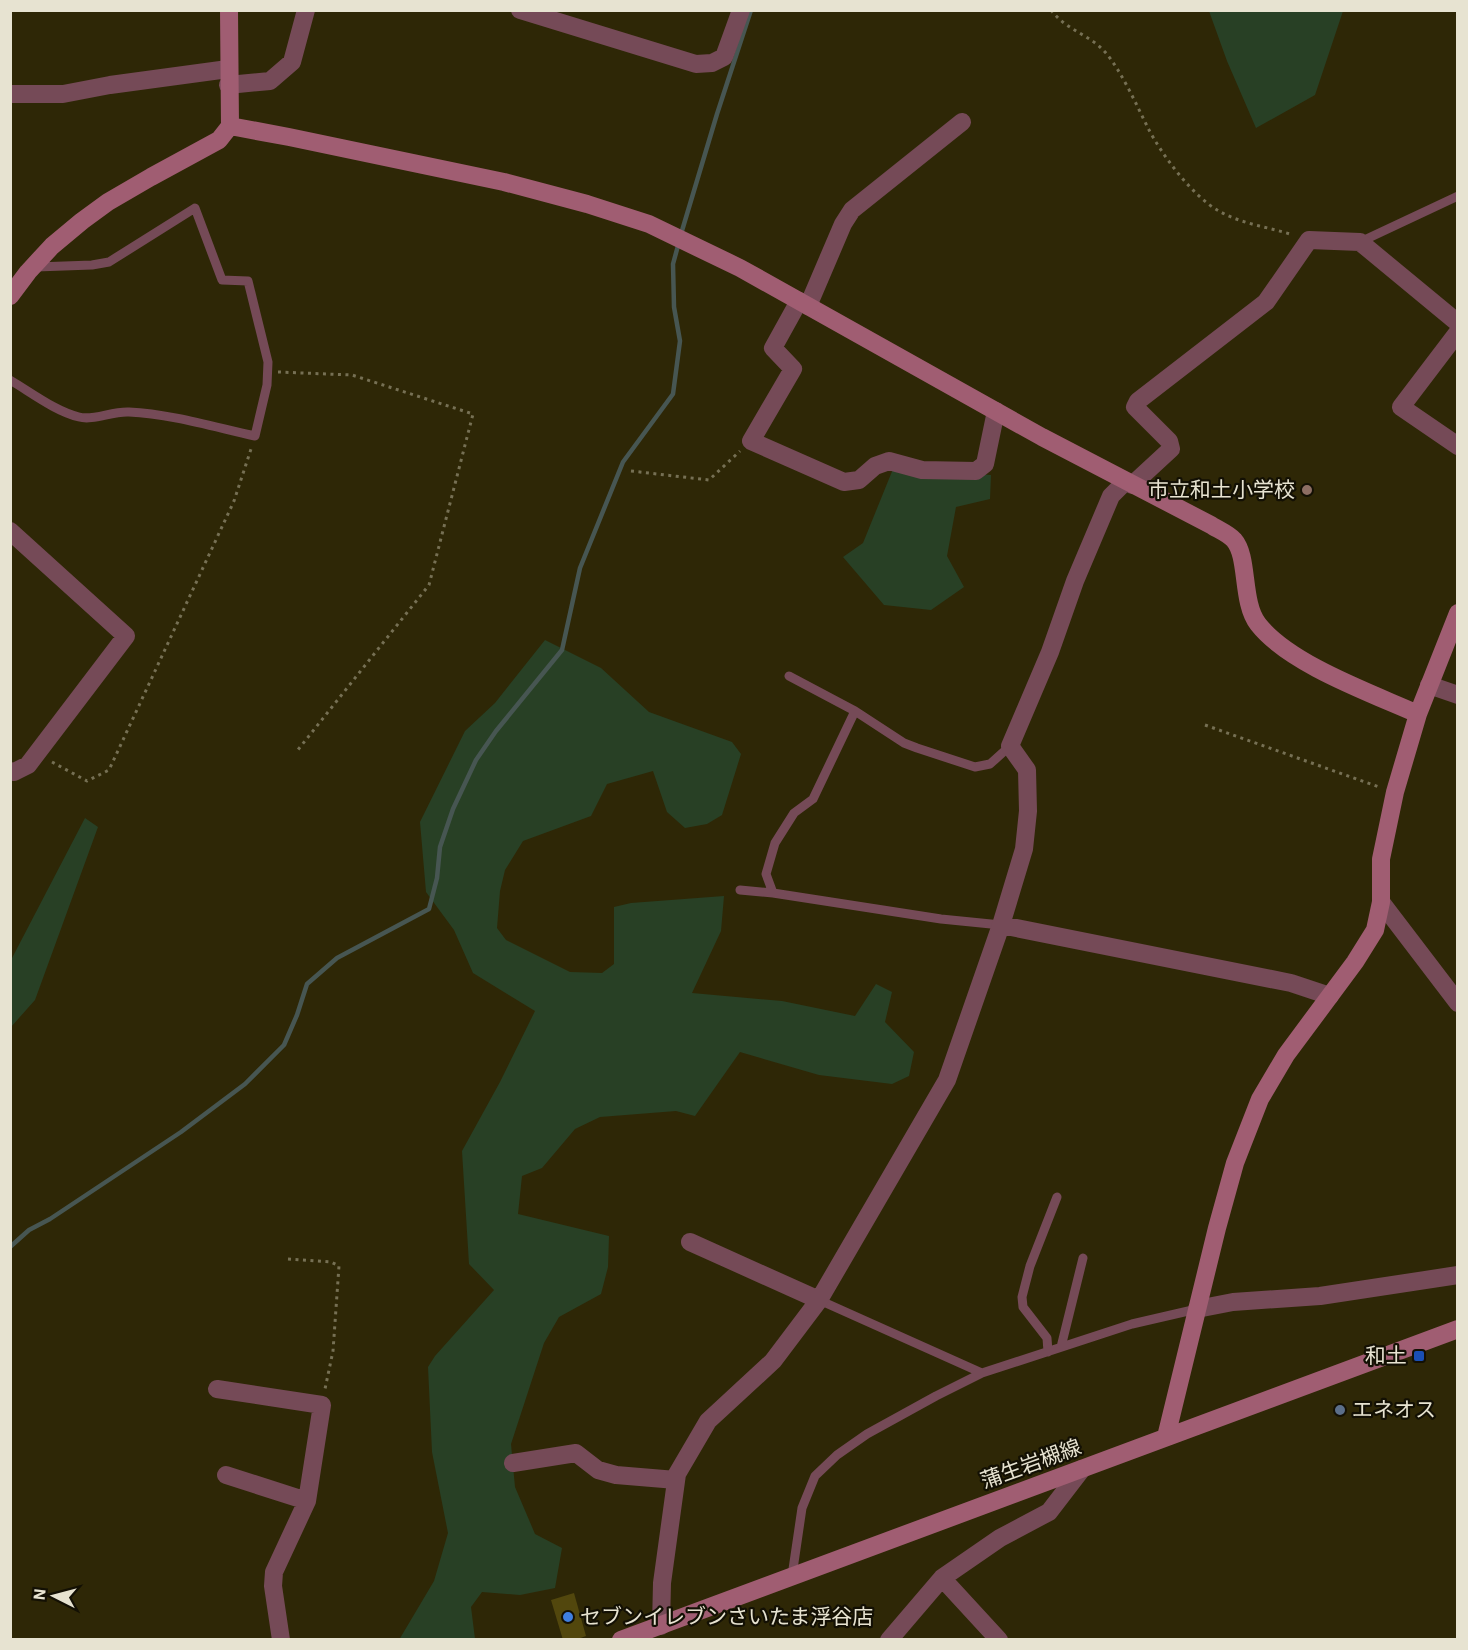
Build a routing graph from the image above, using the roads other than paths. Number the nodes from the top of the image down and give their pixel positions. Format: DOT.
graph roads {
  1 [pos="229,10"];
  2 [pos="306,10"];
  3 [pos="741,10"];
  4 [pos="523,11"];
  5 [pos="228,77"];
  6 [pos="10,94"];
  7 [pos="962,123"];
  8 [pos="230,126"];
  9 [pos="1458,196"];
  10 [pos="1360,242"];
  11 [pos="33,267"];
  12 [pos="10,296"];
  13 [pos="803,303"];
  14 [pos="1458,322"];
  15 [pos="1458,332"];
  16 [pos="10,380"];
  17 [pos="996,411"];
  18 [pos="1458,446"];
  19 [pos="1129,483"];
  20 [pos="10,531"];
  21 [pos="1458,613"];
  22 [pos="789,676"];
  23 [pos="1430,685"];
  24 [pos="1458,694"];
  25 [pos="855,711"];
  26 [pos="1418,714"];
  27 [pos="1010,746"];
  28 [pos="10,771"];
  29 [pos="740,890"];
  30 [pos="773,893"];
  31 [pos="1381,902"];
  32 [pos="1001,925"];
  33 [pos="1330,996"];
  34 [pos="1458,1003"];
  35 [pos="1057,1197"];
  36 [pos="690,1242"];
  37 [pos="1083,1258"];
  38 [pos="1458,1275"];
  39 [pos="819,1300"];
  40 [pos="1197,1308"];
  41 [pos="1458,1329"];
  42 [pos="1061,1347"];
  43 [pos="1048,1352"];
  44 [pos="982,1373"];
  45 [pos="217,1389"];
  46 [pos="1166,1437"];
  47 [pos="513,1463"];
  48 [pos="1082,1469"];
  49 [pos="226,1475"];
  50 [pos="676,1480"];
  51 [pos="307,1501"];
  52 [pos="792,1576"];
  53 [pos="942,1578"];
  54 [pos="653,1632"];
  55 [pos="281,1640"];
  56 [pos="621,1640"];
  57 [pos="889,1640"];
  58 [pos="999,1640"];
  1 -- 5 [label="street"];
  2 -- 5 [label="street"];
  3 -- 4 [label="street"];
  5 -- 6 [label="street"];
  5 -- 8 [label="street"];
  7 -- 13 [label="street"];
  8 -- 11 [label="street"];
  8 -- 13 [label="street"];
  9 -- 10 [label="lane"];
  10 -- 14 [label="street"];
  10 -- 19 [label="street"];
  11 -- 12 [label="street"];
  11 -- 16 [label="lane"];
  13 -- 17 [label="street"];
  13 -- 17 [label="street"];
  15 -- 18 [label="street"];
  17 -- 19 [label="street"];
  19 -- 26 [label="street"];
  19 -- 27 [label="street"];
  20 -- 28 [label="street"];
  21 -- 23 [label="street"];
  22 -- 25 [label="lane"];
  23 -- 24 [label="street"];
  23 -- 26 [label="street"];
  25 -- 27 [label="lane"];
  25 -- 30 [label="lane"];
  26 -- 31 [label="street"];
  27 -- 32 [label="street"];
  29 -- 30 [label="lane"];
  30 -- 32 [label="lane"];
  31 -- 33 [label="street"];
  31 -- 34 [label="street"];
  32 -- 33 [label="street"];
  32 -- 39 [label="street"];
  33 -- 40 [label="street"];
  35 -- 43 [label="lane"];
  36 -- 39 [label="street"];
  37 -- 42 [label="lane"];
  38 -- 40 [label="street"];
  39 -- 44 [label="lane"];
  39 -- 50 [label="street"];
  40 -- 42 [label="lane"];
  40 -- 46 [label="street"];
  41 -- 46 [label="street, 蒲生岩槻線"];
  42 -- 43 [label="lane"];
  43 -- 44 [label="lane"];
  44 -- 52 [label="lane"];
  45 -- 51 [label="street"];
  46 -- 48 [label="street, 蒲生岩槻線"];
  47 -- 50 [label="street"];
  48 -- 52 [label="street, 蒲生岩槻線"];
  48 -- 53 [label="street"];
  49 -- 51 [label="street"];
  50 -- 54 [label="street"];
  51 -- 55 [label="street"];
  52 -- 54 [label="street, 蒲生岩槻線"];
  53 -- 57 [label="street"];
  53 -- 58 [label="street"];
  54 -- 56 [label="street, 蒲生岩槻線"];
}
